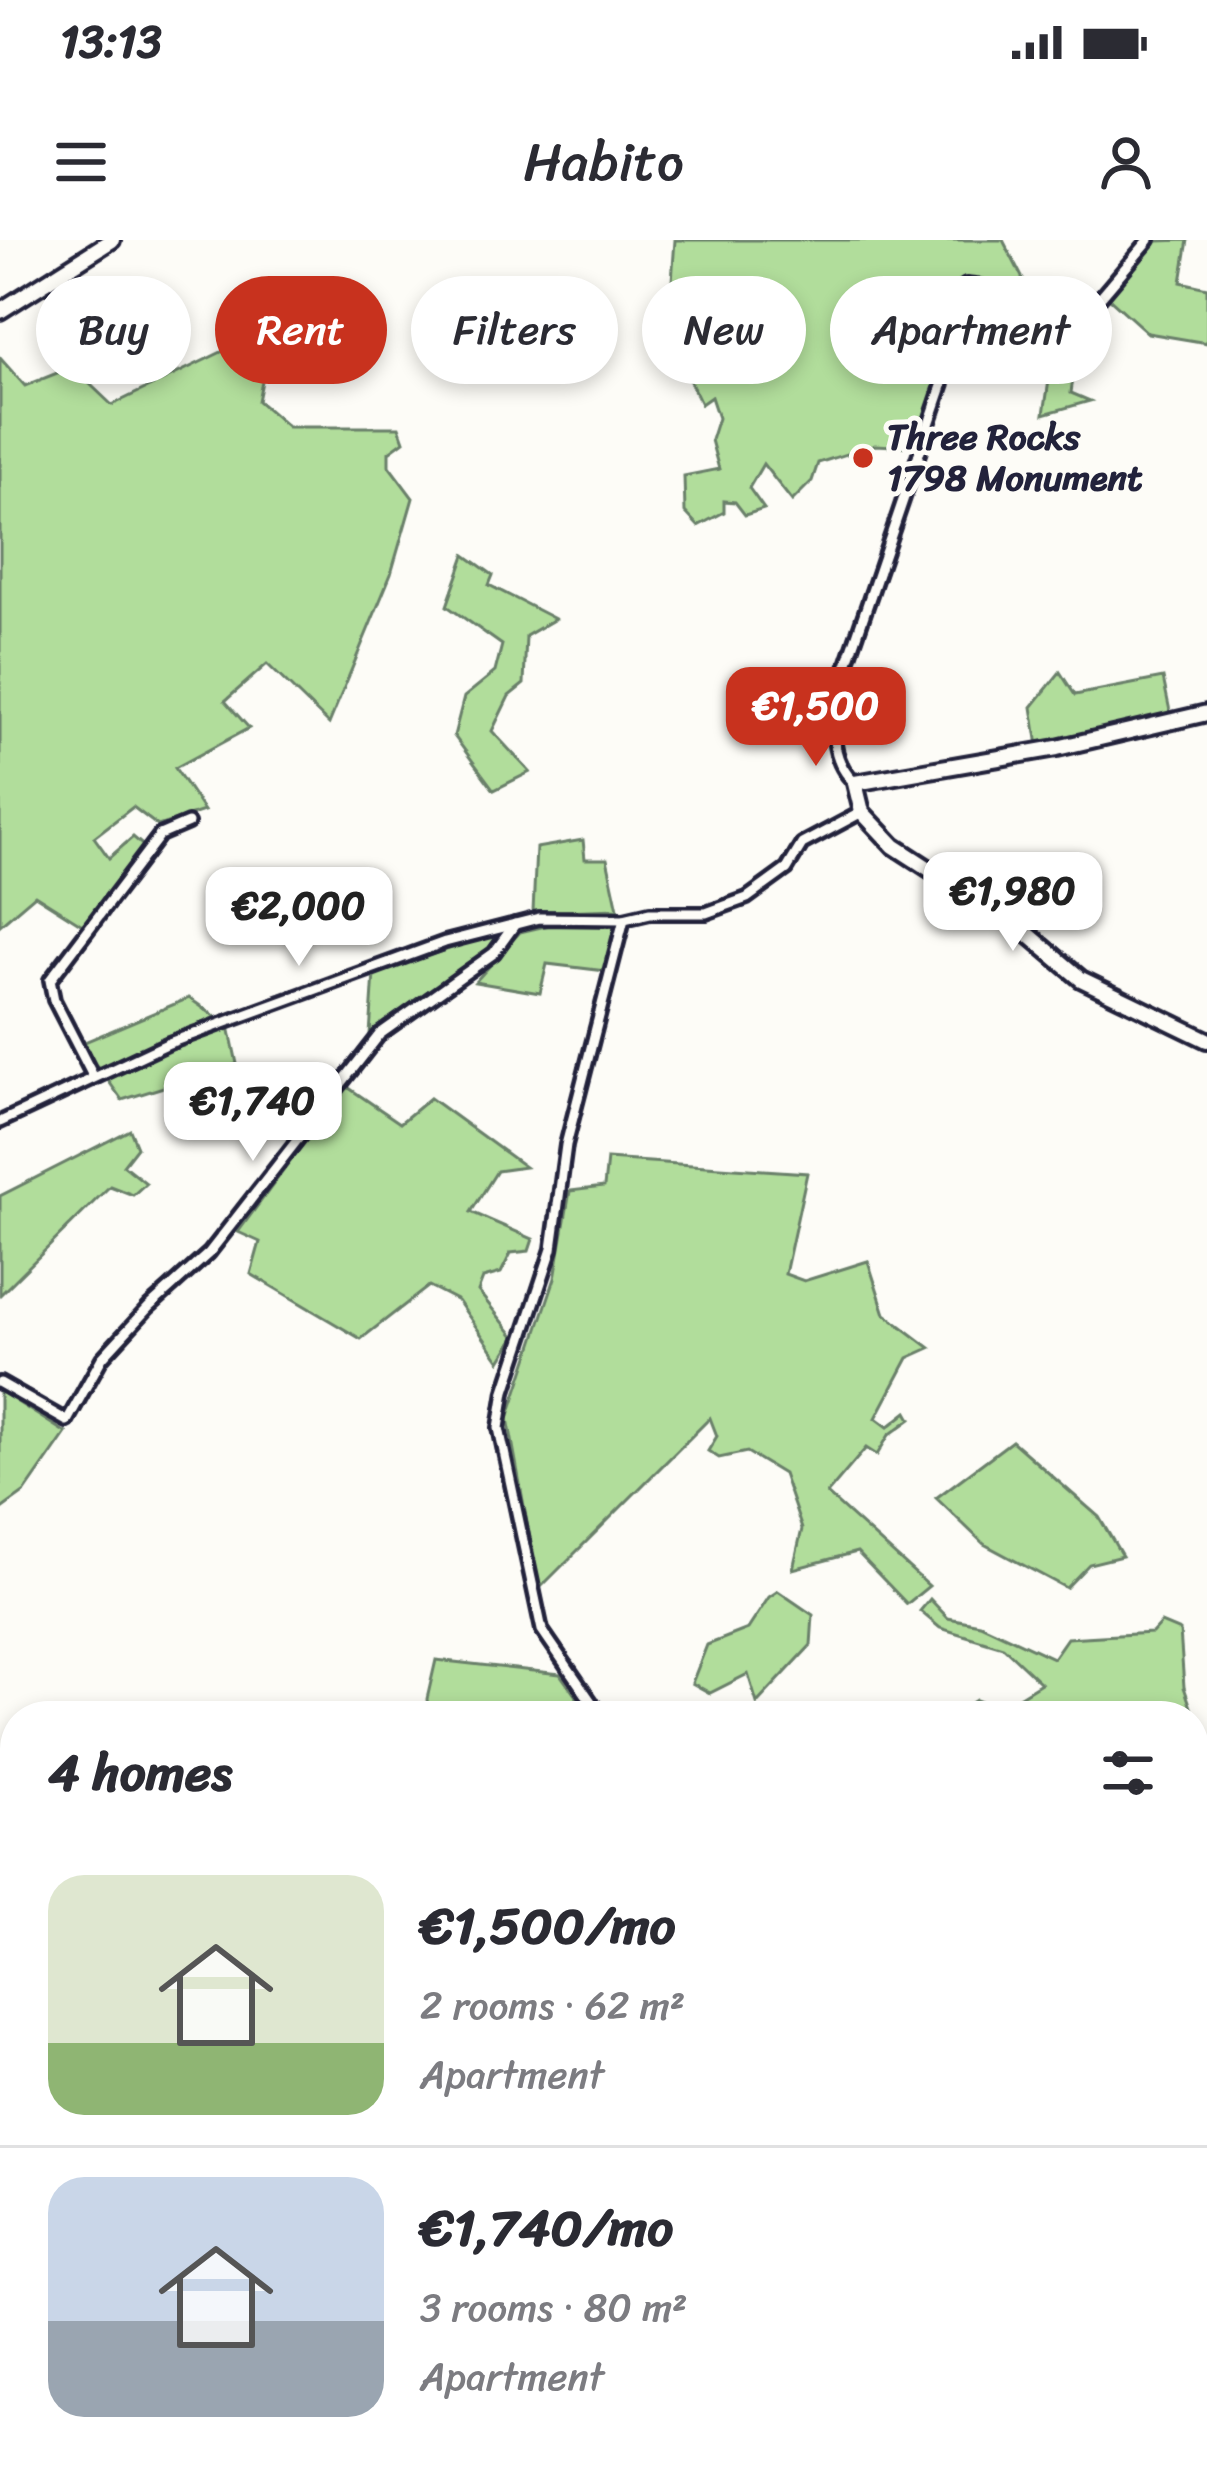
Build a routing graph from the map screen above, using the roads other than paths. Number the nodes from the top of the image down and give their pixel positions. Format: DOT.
graph roads {
  1 [pos="112,240"];
  2 [pos="1149,240"];
  3 [pos="0,310"];
  4 [pos="1207,713"];
  5 [pos="855,784"];
  6 [pos="862,812"];
  7 [pos="188,823"];
  8 [pos="624,919"];
  9 [pos="515,924"];
  10 [pos="1207,1040"];
  11 [pos="93,1076"];
  12 [pos="0,1121"];
  13 [pos="0,1383"];
  14 [pos="592,1701"];
  1 -- 3 [label="street"];
  2 -- 5 [label="street"];
  4 -- 5 [label="street"];
  5 -- 6 [label="street"];
  6 -- 8 [label="street"];
  6 -- 10 [label="street"];
  7 -- 11 [label="street"];
  8 -- 9 [label="street"];
  8 -- 14 [label="street"];
  9 -- 11 [label="street"];
  9 -- 13 [label="street"];
  11 -- 12 [label="street"];
}
